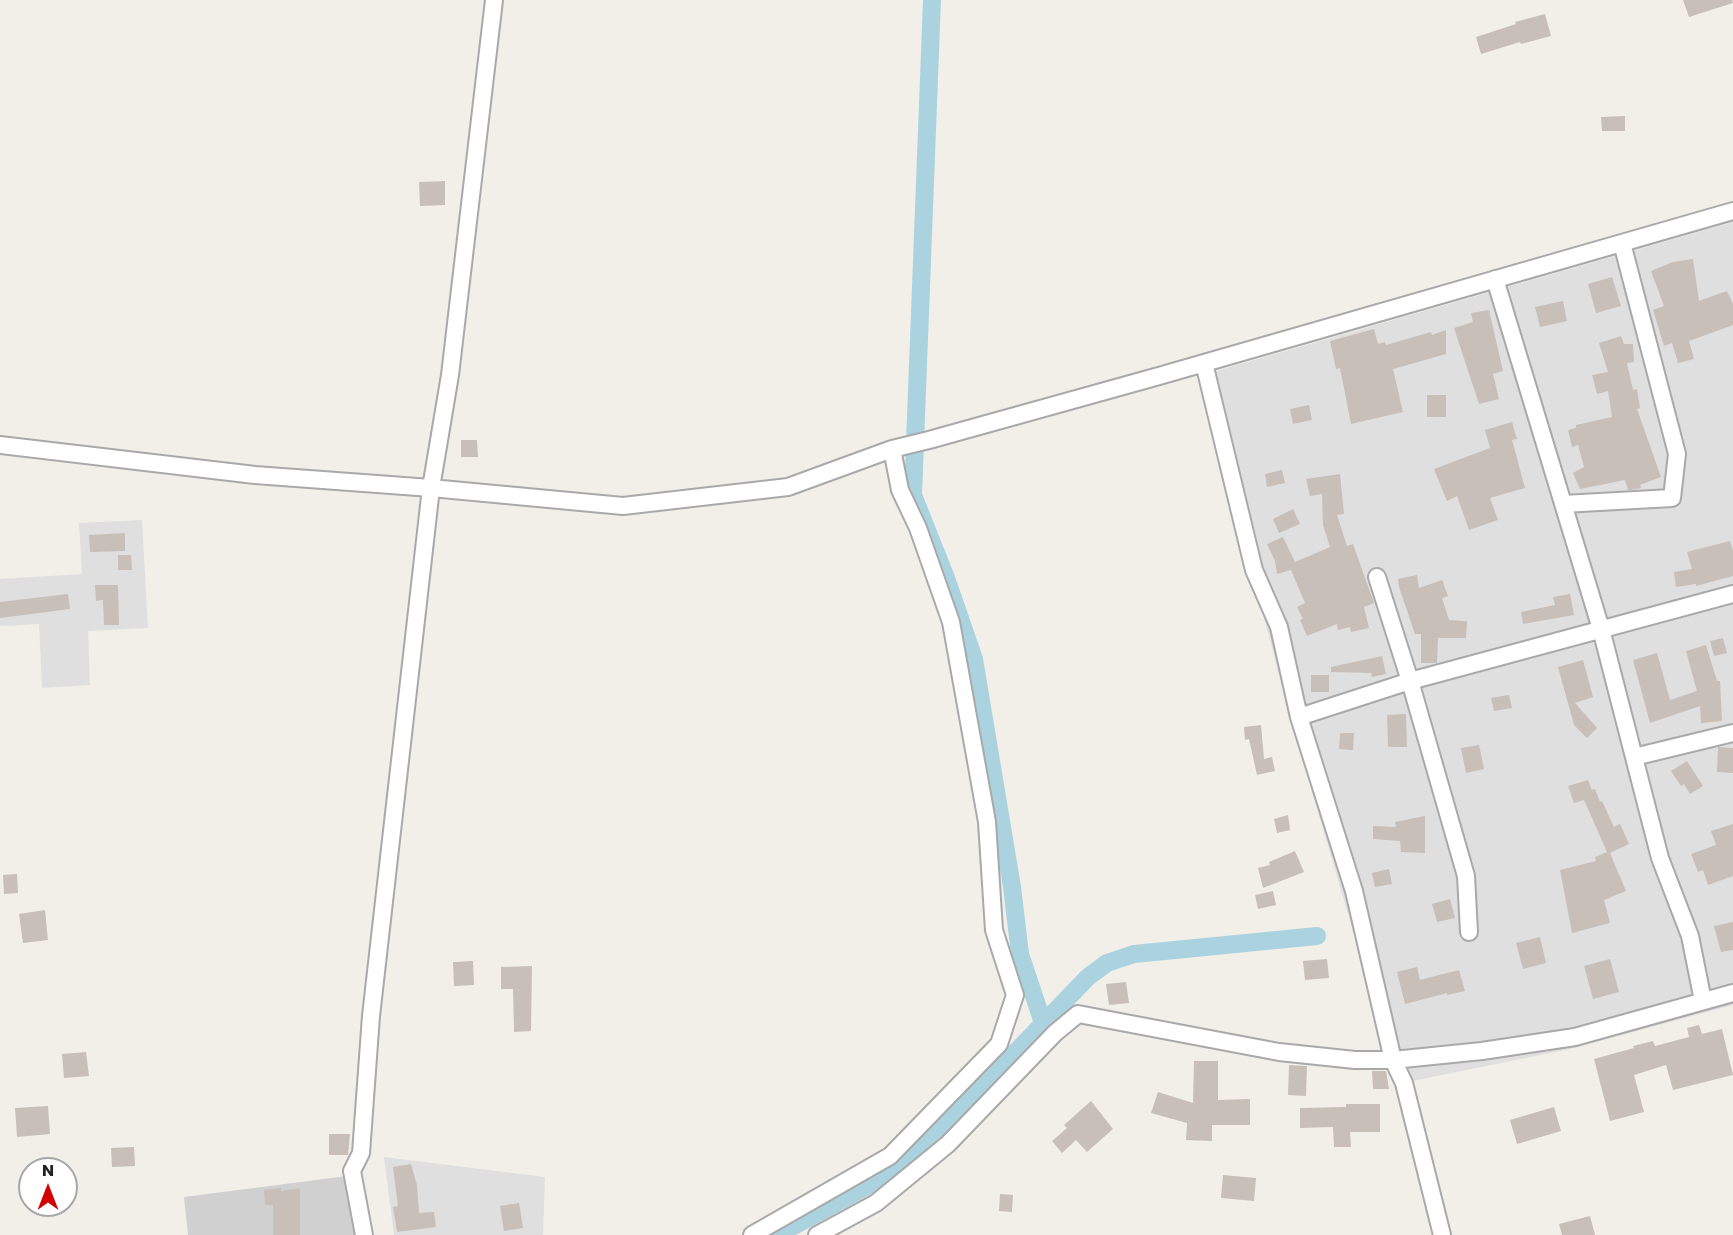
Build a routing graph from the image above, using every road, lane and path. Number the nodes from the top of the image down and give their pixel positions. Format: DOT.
graph roads {
  1 [pos="494,0"];
  2 [pos="1733,211"];
  3 [pos="1622,243"];
  4 [pos="1495,279"];
  5 [pos="1204,363"];
  6 [pos="0,445"];
  7 [pos="892,449"];
  8 [pos="431,488"];
  9 [pos="1563,504"];
  10 [pos="1377,577"];
  11 [pos="1733,594"];
  12 [pos="1601,629"];
  13 [pos="1410,681"];
  14 [pos="1299,717"];
  15 [pos="1733,733"];
  16 [pos="1634,757"];
  17 [pos="1469,932"];
  18 [pos="1733,993"];
  19 [pos="1703,1001"];
  20 [pos="1393,1060"];
  21 [pos="364,1235"];
  22 [pos="752,1235"];
  23 [pos="817,1235"];
  24 [pos="1442,1235"];
  1 -- 8 [label="street"];
  2 -- 3 [label="street"];
  3 -- 4 [label="street"];
  3 -- 9 [label="street"];
  4 -- 5 [label="street"];
  4 -- 9 [label="street"];
  5 -- 7 [label="street"];
  5 -- 14 [label="street"];
  6 -- 8 [label="street"];
  7 -- 8 [label="street"];
  7 -- 22 [label="street"];
  8 -- 21 [label="street"];
  9 -- 12 [label="street"];
  10 -- 13 [label="street"];
  11 -- 12 [label="street"];
  12 -- 13 [label="street"];
  12 -- 16 [label="street"];
  13 -- 14 [label="street"];
  13 -- 17 [label="street"];
  14 -- 20 [label="street"];
  15 -- 16 [label="street"];
  16 -- 19 [label="street"];
  18 -- 19 [label="street"];
  19 -- 20 [label="street"];
  20 -- 23 [label="street"];
  20 -- 24 [label="street"];
}
